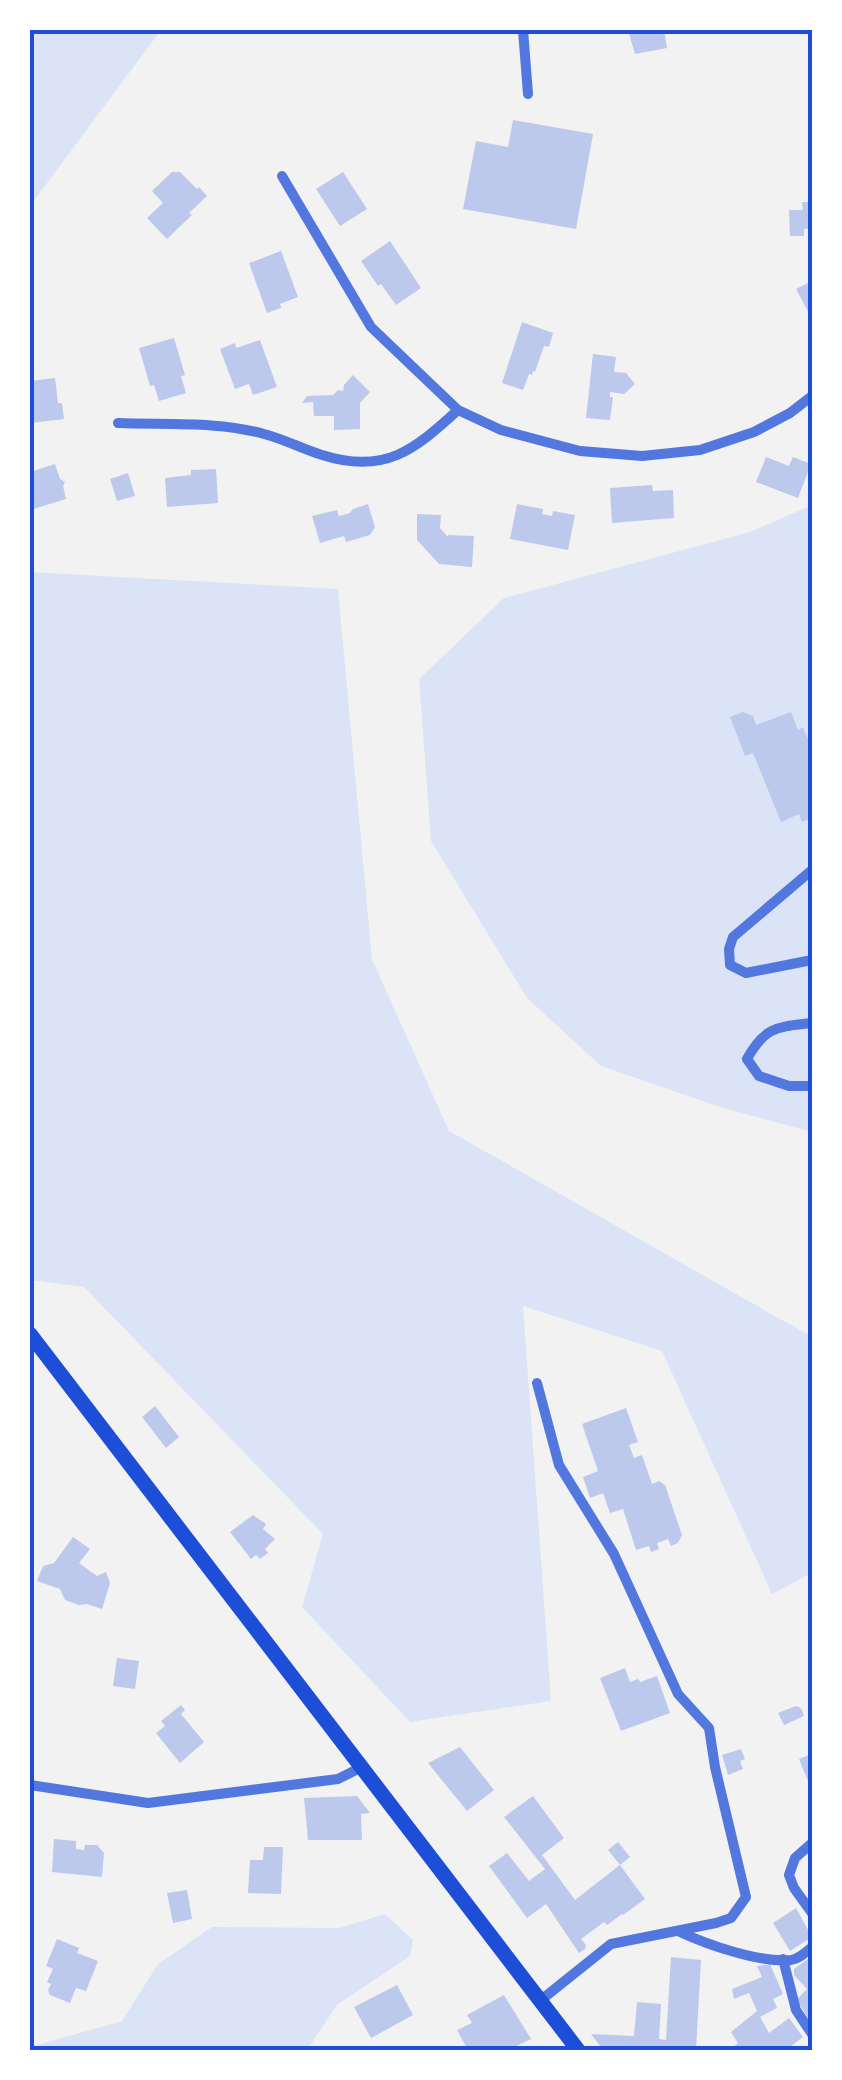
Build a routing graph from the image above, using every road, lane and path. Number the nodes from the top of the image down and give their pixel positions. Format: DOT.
graph roads {
  1 [pos="523,30"];
  2 [pos="528,94"];
  3 [pos="282,176"];
  4 [pos="812,396"];
  5 [pos="458,410"];
  6 [pos="118,423"];
  7 [pos="812,870"];
  8 [pos="812,960"];
  9 [pos="812,1023"];
  10 [pos="812,1086"];
  11 [pos="30,1334"];
  12 [pos="536,1382"];
  13 [pos="362,1767"];
  14 [pos="30,1786"];
  15 [pos="812,1843"];
  16 [pos="812,1913"];
  17 [pos="679,1931"];
  18 [pos="812,1947"];
  19 [pos="783,1958"];
  20 [pos="541,2000"];
  21 [pos="812,2034"];
  22 [pos="578,2050"];
  1 -- 2 [label="street"];
  3 -- 5 [label="street"];
  4 -- 5 [label="street"];
  5 -- 6 [label="street"];
  7 -- 8 [label="street"];
  9 -- 10 [label="street"];
  11 -- 13 [label="main road"];
  12 -- 17 [label="street"];
  13 -- 14 [label="street"];
  13 -- 20 [label="main road"];
  15 -- 16 [label="street"];
  17 -- 19 [label="street"];
  17 -- 20 [label="street"];
  18 -- 19 [label="street"];
  19 -- 21 [label="street"];
  20 -- 22 [label="main road"];
}
